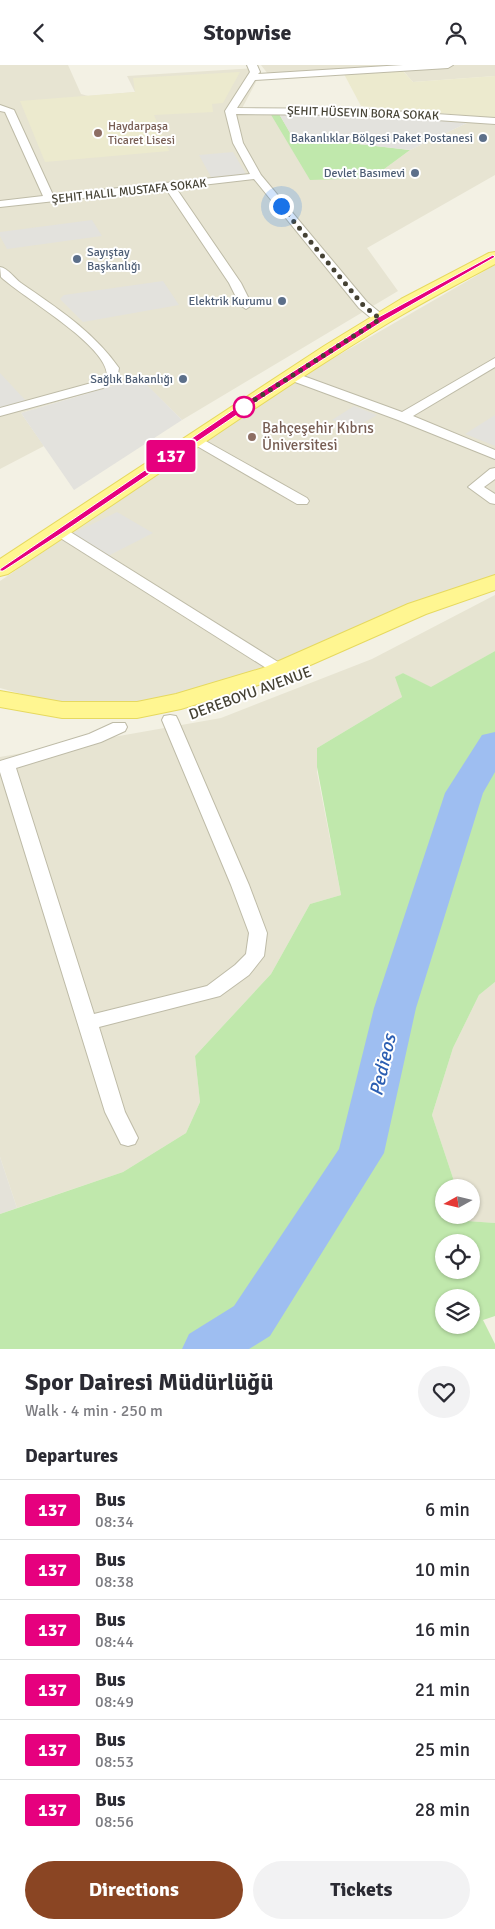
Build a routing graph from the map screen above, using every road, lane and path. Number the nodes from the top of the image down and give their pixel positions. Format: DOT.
graph roads {
  1 [pos="252,65"];
  2 [pos="448,65"];
  3 [pos="354,68"];
  4 [pos="252,77"];
  5 [pos="5,109"];
  6 [pos="230,111"];
  7 [pos="495,121"];
  8 [pos="257,177"];
  9 [pos="170,187"];
  10 [pos="50,199"];
  11 [pos="0,204"];
  12 [pos="495,245"];
  13 [pos="495,257"];
  14 [pos="0,270"];
  15 [pos="246,305"];
  16 [pos="376,317"];
  17 [pos="495,362"];
  18 [pos="291,376"];
  19 [pos="0,412"];
  20 [pos="403,417"];
  21 [pos="196,439"];
  22 [pos="495,455"];
  23 [pos="495,472"];
  24 [pos="475,487"];
  25 [pos="495,500"];
  26 [pos="302,501"];
  27 [pos="59,531"];
  28 [pos="0,551"];
  29 [pos="0,569"];
  30 [pos="489,584"];
  31 [pos="280,670"];
  32 [pos="0,699"];
  33 [pos="0,716"];
  34 [pos="170,721"];
  35 [pos="119,727"];
  36 [pos="3,766"];
  37 [pos="87,1023"];
  38 [pos="128,1137"];
  1 -- 4 [label="street"];
  2 -- 3 [label="street"];
  3 -- 4 [label="street"];
  4 -- 6 [label="street"];
  5 -- 10 [label="street"];
  6 -- 7 [label="street, ŞEHIT HÜSEYIN BORA SOKAK"];
  6 -- 8 [label="street"];
  8 -- 9 [label="street, ŞEHIT HALIL MUSTAFA SOKAK"];
  8 -- 16 [label="street"];
  9 -- 10 [label="street, ŞEHIT HALIL MUSTAFA SOKAK"];
  9 -- 15 [label="street"];
  10 -- 11 [label="street, ŞEHIT HALIL MUSTAFA SOKAK"];
  12 -- 16 [label="main road"];
  13 -- 16 [label="main road"];
  14 -- 19 [label="street"];
  16 -- 18 [label="main road"];
  16 -- 28 [label="main road"];
  17 -- 20 [label="street"];
  18 -- 20 [label="street"];
  18 -- 21 [label="main road"];
  20 -- 22 [label="street"];
  21 -- 26 [label="street"];
  21 -- 27 [label="main road"];
  23 -- 24 [label="street"];
  24 -- 25 [label="street"];
  27 -- 29 [label="main road"];
  27 -- 31 [label="street"];
  30 -- 31 [label="main road, DEREBOYU AVENUE"];
  30 -- 34 [label="main road, DEREBOYU AVENUE"];
  31 -- 32 [label="main road, DEREBOYU AVENUE"];
  33 -- 35 [label="main road, DEREBOYU AVENUE"];
  34 -- 35 [label="main road, DEREBOYU AVENUE"];
  34 -- 37 [label="street"];
  35 -- 36 [label="street"];
  36 -- 37 [label="street"];
  37 -- 38 [label="street"];
}
